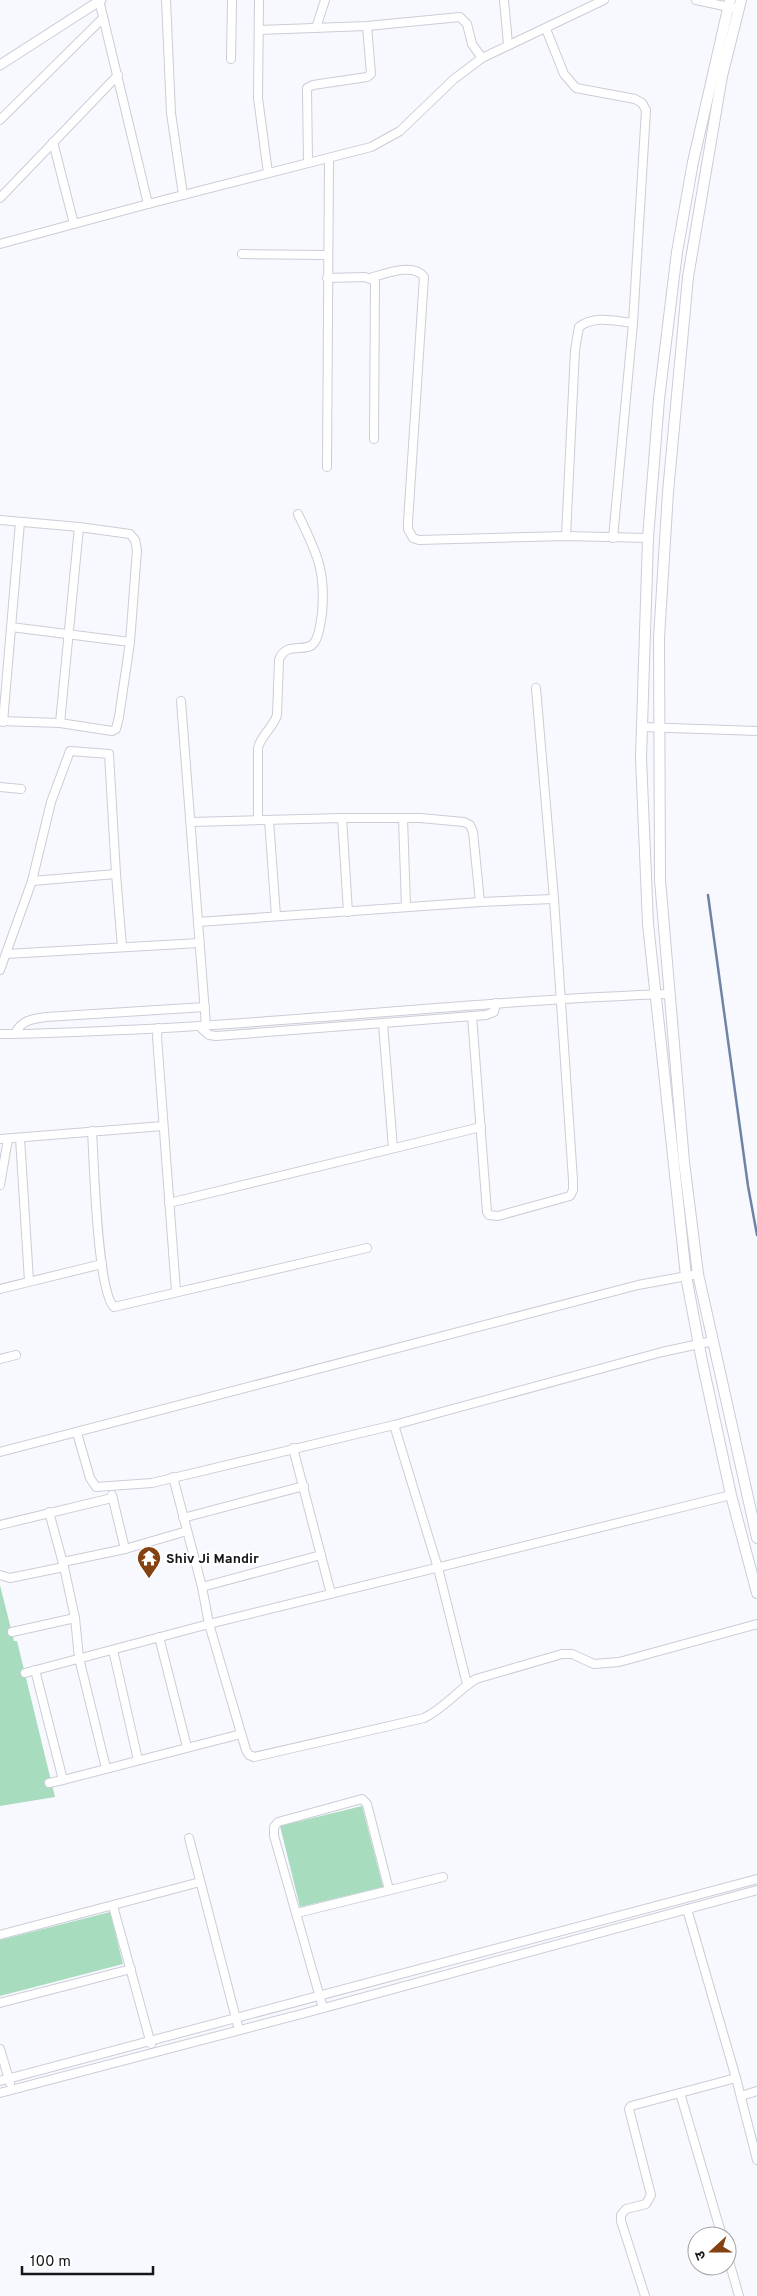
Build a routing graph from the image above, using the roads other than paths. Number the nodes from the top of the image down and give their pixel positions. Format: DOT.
graph roads {
  1 [pos="166,0"];
  2 [pos="232,0"];
  3 [pos="259,0"];
  4 [pos="325,0"];
  5 [pos="504,0"];
  6 [pos="603,0"];
  7 [pos="696,0"];
  8 [pos="100,1"];
  9 [pos="734,4"];
  10 [pos="102,19"];
  11 [pos="366,26"];
  12 [pos="316,28"];
  13 [pos="546,29"];
  14 [pos="259,30"];
  15 [pos="508,44"];
  16 [pos="482,58"];
  17 [pos="231,59"];
  18 [pos="0,65"];
  19 [pos="118,75"];
  20 [pos="0,120"];
  21 [pos="53,142"];
  22 [pos="328,158"];
  23 [pos="308,163"];
  24 [pos="268,173"];
  25 [pos="183,195"];
  26 [pos="0,198"];
  27 [pos="148,204"];
  28 [pos="74,224"];
  29 [pos="0,244"];
  30 [pos="242,254"];
  31 [pos="328,255"];
  32 [pos="328,278"];
  33 [pos="370,278"];
  34 [pos="632,323"];
  35 [pos="374,439"];
  36 [pos="327,467"];
  37 [pos="298,514"];
  38 [pos="0,520"];
  39 [pos="20,522"];
  40 [pos="80,527"];
  41 [pos="566,536"];
  42 [pos="613,538"];
  43 [pos="648,538"];
  44 [pos="11,627"];
  45 [pos="70,635"];
  46 [pos="130,642"];
  47 [pos="536,688"];
  48 [pos="181,701"];
  49 [pos="1,721"];
  50 [pos="60,723"];
  51 [pos="642,727"];
  52 [pos="660,729"];
  53 [pos="757,731"];
  54 [pos="0,787"];
  55 [pos="22,789"];
  56 [pos="342,818"];
  57 [pos="403,818"];
  58 [pos="258,820"];
  59 [pos="269,820"];
  60 [pos="191,822"];
  61 [pos="116,874"];
  62 [pos="32,881"];
  63 [pos="554,899"];
  64 [pos="480,902"];
  65 [pos="406,908"];
  66 [pos="348,912"];
  67 [pos="276,916"];
  68 [pos="198,922"];
  69 [pos="199,943"];
  70 [pos="122,947"];
  71 [pos="6,954"];
  72 [pos="0,970"];
  73 [pos="656,994"];
  74 [pos="668,994"];
  75 [pos="561,999"];
  76 [pos="496,1003"];
  77 [pos="205,1007"];
  78 [pos="472,1016"];
  79 [pos="383,1024"];
  80 [pos="203,1026"];
  81 [pos="158,1028"];
  82 [pos="0,1034"];
  83 [pos="15,1034"];
  84 [pos="164,1126"];
  85 [pos="481,1127"];
  86 [pos="92,1131"];
  87 [pos="20,1138"];
  88 [pos="4,1139"];
  89 [pos="393,1148"];
  90 [pos="0,1185"];
  91 [pos="169,1204"];
  92 [pos="367,1248"];
  93 [pos="102,1264"];
  94 [pos="698,1274"];
  95 [pos="686,1276"];
  96 [pos="29,1281"];
  97 [pos="0,1289"];
  98 [pos="176,1292"];
  99 [pos="713,1341"];
  100 [pos="698,1343"];
  101 [pos="16,1355"];
  102 [pos="0,1359"];
  103 [pos="394,1425"];
  104 [pos="77,1434"];
  105 [pos="293,1448"];
  106 [pos="0,1452"];
  107 [pos="173,1477"];
  108 [pos="304,1486"];
  109 [pos="110,1488"];
  110 [pos="731,1495"];
  111 [pos="112,1498"];
  112 [pos="49,1512"];
  113 [pos="184,1518"];
  114 [pos="0,1524"];
  115 [pos="187,1531"];
  116 [pos="757,1538"];
  117 [pos="125,1549"];
  118 [pos="321,1555"];
  119 [pos="63,1564"];
  120 [pos="438,1568"];
  121 [pos="0,1576"];
  122 [pos="202,1587"];
  123 [pos="331,1594"];
  124 [pos="757,1594"];
  125 [pos="75,1618"];
  126 [pos="209,1624"];
  127 [pos="757,1624"];
  128 [pos="12,1632"];
  129 [pos="159,1637"];
  130 [pos="113,1650"];
  131 [pos="79,1658"];
  132 [pos="35,1670"];
  133 [pos="24,1673"];
  134 [pos="467,1684"];
  135 [pos="241,1734"];
  136 [pos="187,1747"];
  137 [pos="138,1760"];
  138 [pos="106,1768"];
  139 [pos="63,1780"];
  140 [pos="49,1782"];
  141 [pos="189,1838"];
  142 [pos="443,1877"];
  143 [pos="757,1879"];
  144 [pos="200,1882"];
  145 [pos="389,1890"];
  146 [pos="757,1890"];
  147 [pos="113,1906"];
  148 [pos="687,1909"];
  149 [pos="297,1914"];
  150 [pos="0,1936"];
  151 [pos="131,1969"];
  152 [pos="320,1996"];
  153 [pos="0,2002"];
  154 [pos="323,2008"];
  155 [pos="236,2018"];
  156 [pos="239,2030"];
  157 [pos="150,2041"];
  158 [pos="0,2049"];
  159 [pos="153,2052"];
  160 [pos="9,2078"];
  161 [pos="736,2078"];
  162 [pos="0,2081"];
  163 [pos="12,2089"];
  164 [pos="757,2091"];
  165 [pos="0,2093"];
  166 [pos="680,2093"];
  167 [pos="741,2096"];
  168 [pos="757,2160"];
  169 [pos="719,2226"];
  170 [pos="733,2276"];
  171 [pos="645,2296"];
  172 [pos="739,2296"];
  1 -- 25 [label="street"];
  2 -- 17 [label="street"];
  3 -- 14 [label="street"];
  4 -- 12 [label="street"];
  5 -- 15 [label="street"];
  6 -- 13 [label="street"];
  7 -- 9 [label="street"];
  8 -- 10 [label="street"];
  8 -- 18 [label="street"];
  9 -- 43 [label="main road"];
  9 -- 52 [label="main road"];
  10 -- 19 [label="street"];
  10 -- 20 [label="street"];
  11 -- 12 [label="street"];
  11 -- 16 [label="street"];
  11 -- 23 [label="street"];
  12 -- 14 [label="street"];
  13 -- 15 [label="street"];
  13 -- 34 [label="street"];
  14 -- 24 [label="street"];
  15 -- 16 [label="street"];
  16 -- 22 [label="street"];
  19 -- 21 [label="street"];
  19 -- 27 [label="street"];
  21 -- 26 [label="street"];
  21 -- 28 [label="street"];
  22 -- 23 [label="street"];
  22 -- 31 [label="street"];
  23 -- 24 [label="street"];
  24 -- 25 [label="street"];
  25 -- 27 [label="street"];
  27 -- 28 [label="street"];
  28 -- 29 [label="street"];
  30 -- 31 [label="street"];
  31 -- 32 [label="street"];
  32 -- 33 [label="street"];
  32 -- 36 [label="street"];
  33 -- 35 [label="street"];
  33 -- 41 [label="street"];
  34 -- 41 [label="street"];
  34 -- 42 [label="street"];
  37 -- 58 [label="street"];
  38 -- 39 [label="street"];
  39 -- 40 [label="street"];
  39 -- 44 [label="street"];
  40 -- 45 [label="street"];
  40 -- 46 [label="street"];
  41 -- 42 [label="street"];
  42 -- 43 [label="street"];
  43 -- 51 [label="main road"];
  44 -- 45 [label="street"];
  44 -- 49 [label="street"];
  45 -- 46 [label="street"];
  45 -- 50 [label="street"];
  46 -- 50 [label="street"];
  47 -- 63 [label="street"];
  48 -- 60 [label="street"];
  49 -- 50 [label="street"];
  51 -- 52 [label="street"];
  51 -- 73 [label="main road"];
  52 -- 53 [label="street"];
  52 -- 74 [label="main road"];
  54 -- 55 [label="street"];
  56 -- 57 [label="street"];
  56 -- 59 [label="street"];
  56 -- 66 [label="street"];
  57 -- 64 [label="street"];
  57 -- 65 [label="street"];
  58 -- 59 [label="street"];
  58 -- 60 [label="street"];
  59 -- 67 [label="street"];
  60 -- 68 [label="street"];
  61 -- 62 [label="street"];
  61 -- 62 [label="street"];
  61 -- 70 [label="street"];
  62 -- 71 [label="street"];
  63 -- 64 [label="street"];
  63 -- 75 [label="street"];
  64 -- 65 [label="street"];
  65 -- 66 [label="street"];
  66 -- 67 [label="street"];
  67 -- 68 [label="street"];
  68 -- 69 [label="street"];
  69 -- 70 [label="street"];
  69 -- 77 [label="street"];
  70 -- 71 [label="street"];
  71 -- 72 [label="street"];
  73 -- 74 [label="street"];
  73 -- 75 [label="street"];
  73 -- 95 [label="main road"];
  74 -- 94 [label="main road"];
  75 -- 76 [label="street"];
  75 -- 85 [label="street"];
  76 -- 78 [label="street"];
  76 -- 80 [label="street"];
  77 -- 80 [label="street"];
  77 -- 83 [label="street"];
  78 -- 79 [label="street"];
  78 -- 85 [label="street"];
  79 -- 80 [label="street"];
  79 -- 89 [label="street"];
  80 -- 81 [label="street"];
  81 -- 83 [label="street"];
  81 -- 84 [label="street"];
  82 -- 83 [label="street"];
  84 -- 86 [label="street"];
  84 -- 91 [label="street"];
  85 -- 89 [label="street"];
  86 -- 87 [label="street"];
  86 -- 93 [label="street"];
  87 -- 88 [label="street"];
  87 -- 96 [label="street"];
  88 -- 90 [label="street"];
  89 -- 91 [label="street"];
  91 -- 98 [label="street"];
  92 -- 98 [label="street"];
  93 -- 96 [label="street"];
  93 -- 98 [label="street"];
  94 -- 95 [label="street"];
  94 -- 99 [label="main road"];
  95 -- 100 [label="main road"];
  95 -- 104 [label="street"];
  96 -- 97 [label="street"];
  99 -- 100 [label="street"];
  99 -- 116 [label="main road"];
  100 -- 103 [label="street"];
  100 -- 110 [label="main road"];
  101 -- 102 [label="street"];
  103 -- 105 [label="street"];
  103 -- 120 [label="street"];
  104 -- 106 [label="street"];
  104 -- 109 [label="street"];
  105 -- 107 [label="street"];
  105 -- 108 [label="street"];
  107 -- 109 [label="street"];
  107 -- 113 [label="street"];
  108 -- 113 [label="street"];
  108 -- 118 [label="street"];
  109 -- 111 [label="street"];
  110 -- 120 [label="street"];
  110 -- 124 [label="main road"];
  111 -- 112 [label="street"];
  111 -- 117 [label="street"];
  112 -- 114 [label="street"];
  112 -- 119 [label="street"];
  113 -- 115 [label="street"];
  115 -- 117 [label="street"];
  115 -- 122 [label="street"];
  117 -- 119 [label="street"];
  118 -- 122 [label="street"];
  118 -- 123 [label="street"];
  119 -- 121 [label="street"];
  119 -- 125 [label="street"];
  120 -- 123 [label="street"];
  120 -- 134 [label="street"];
  122 -- 126 [label="street"];
  123 -- 126 [label="street"];
  125 -- 128 [label="street"];
  125 -- 131 [label="street"];
  126 -- 129 [label="street"];
  126 -- 135 [label="street"];
  127 -- 134 [label="street"];
  129 -- 130 [label="street"];
  129 -- 136 [label="street"];
  130 -- 131 [label="street"];
  130 -- 137 [label="street"];
  131 -- 132 [label="street"];
  131 -- 138 [label="street"];
  132 -- 133 [label="street"];
  132 -- 139 [label="street"];
  134 -- 135 [label="street"];
  135 -- 136 [label="street"];
  136 -- 137 [label="street"];
  137 -- 138 [label="street"];
  138 -- 139 [label="street"];
  139 -- 140 [label="street"];
  141 -- 144 [label="street"];
  142 -- 145 [label="street"];
  143 -- 152 [label="street"];
  144 -- 147 [label="street"];
  144 -- 155 [label="street"];
  145 -- 149 [label="street"];
  145 -- 149 [label="street"];
  146 -- 148 [label="street"];
  147 -- 150 [label="street"];
  147 -- 151 [label="street"];
  148 -- 154 [label="street"];
  148 -- 161 [label="street"];
  149 -- 152 [label="street"];
  151 -- 153 [label="street"];
  151 -- 157 [label="street"];
  152 -- 154 [label="street"];
  152 -- 155 [label="street"];
  154 -- 156 [label="street"];
  155 -- 156 [label="street"];
  155 -- 157 [label="street"];
  156 -- 159 [label="street"];
  157 -- 159 [label="street"];
  157 -- 160 [label="street"];
  158 -- 160 [label="street"];
  159 -- 163 [label="street"];
  160 -- 162 [label="street"];
  160 -- 163 [label="street"];
  161 -- 166 [label="street"];
  161 -- 167 [label="street"];
  163 -- 165 [label="street"];
  164 -- 167 [label="street"];
  166 -- 169 [label="street"];
  166 -- 171 [label="street"];
  167 -- 168 [label="street"];
  170 -- 172 [label="street"];
}
